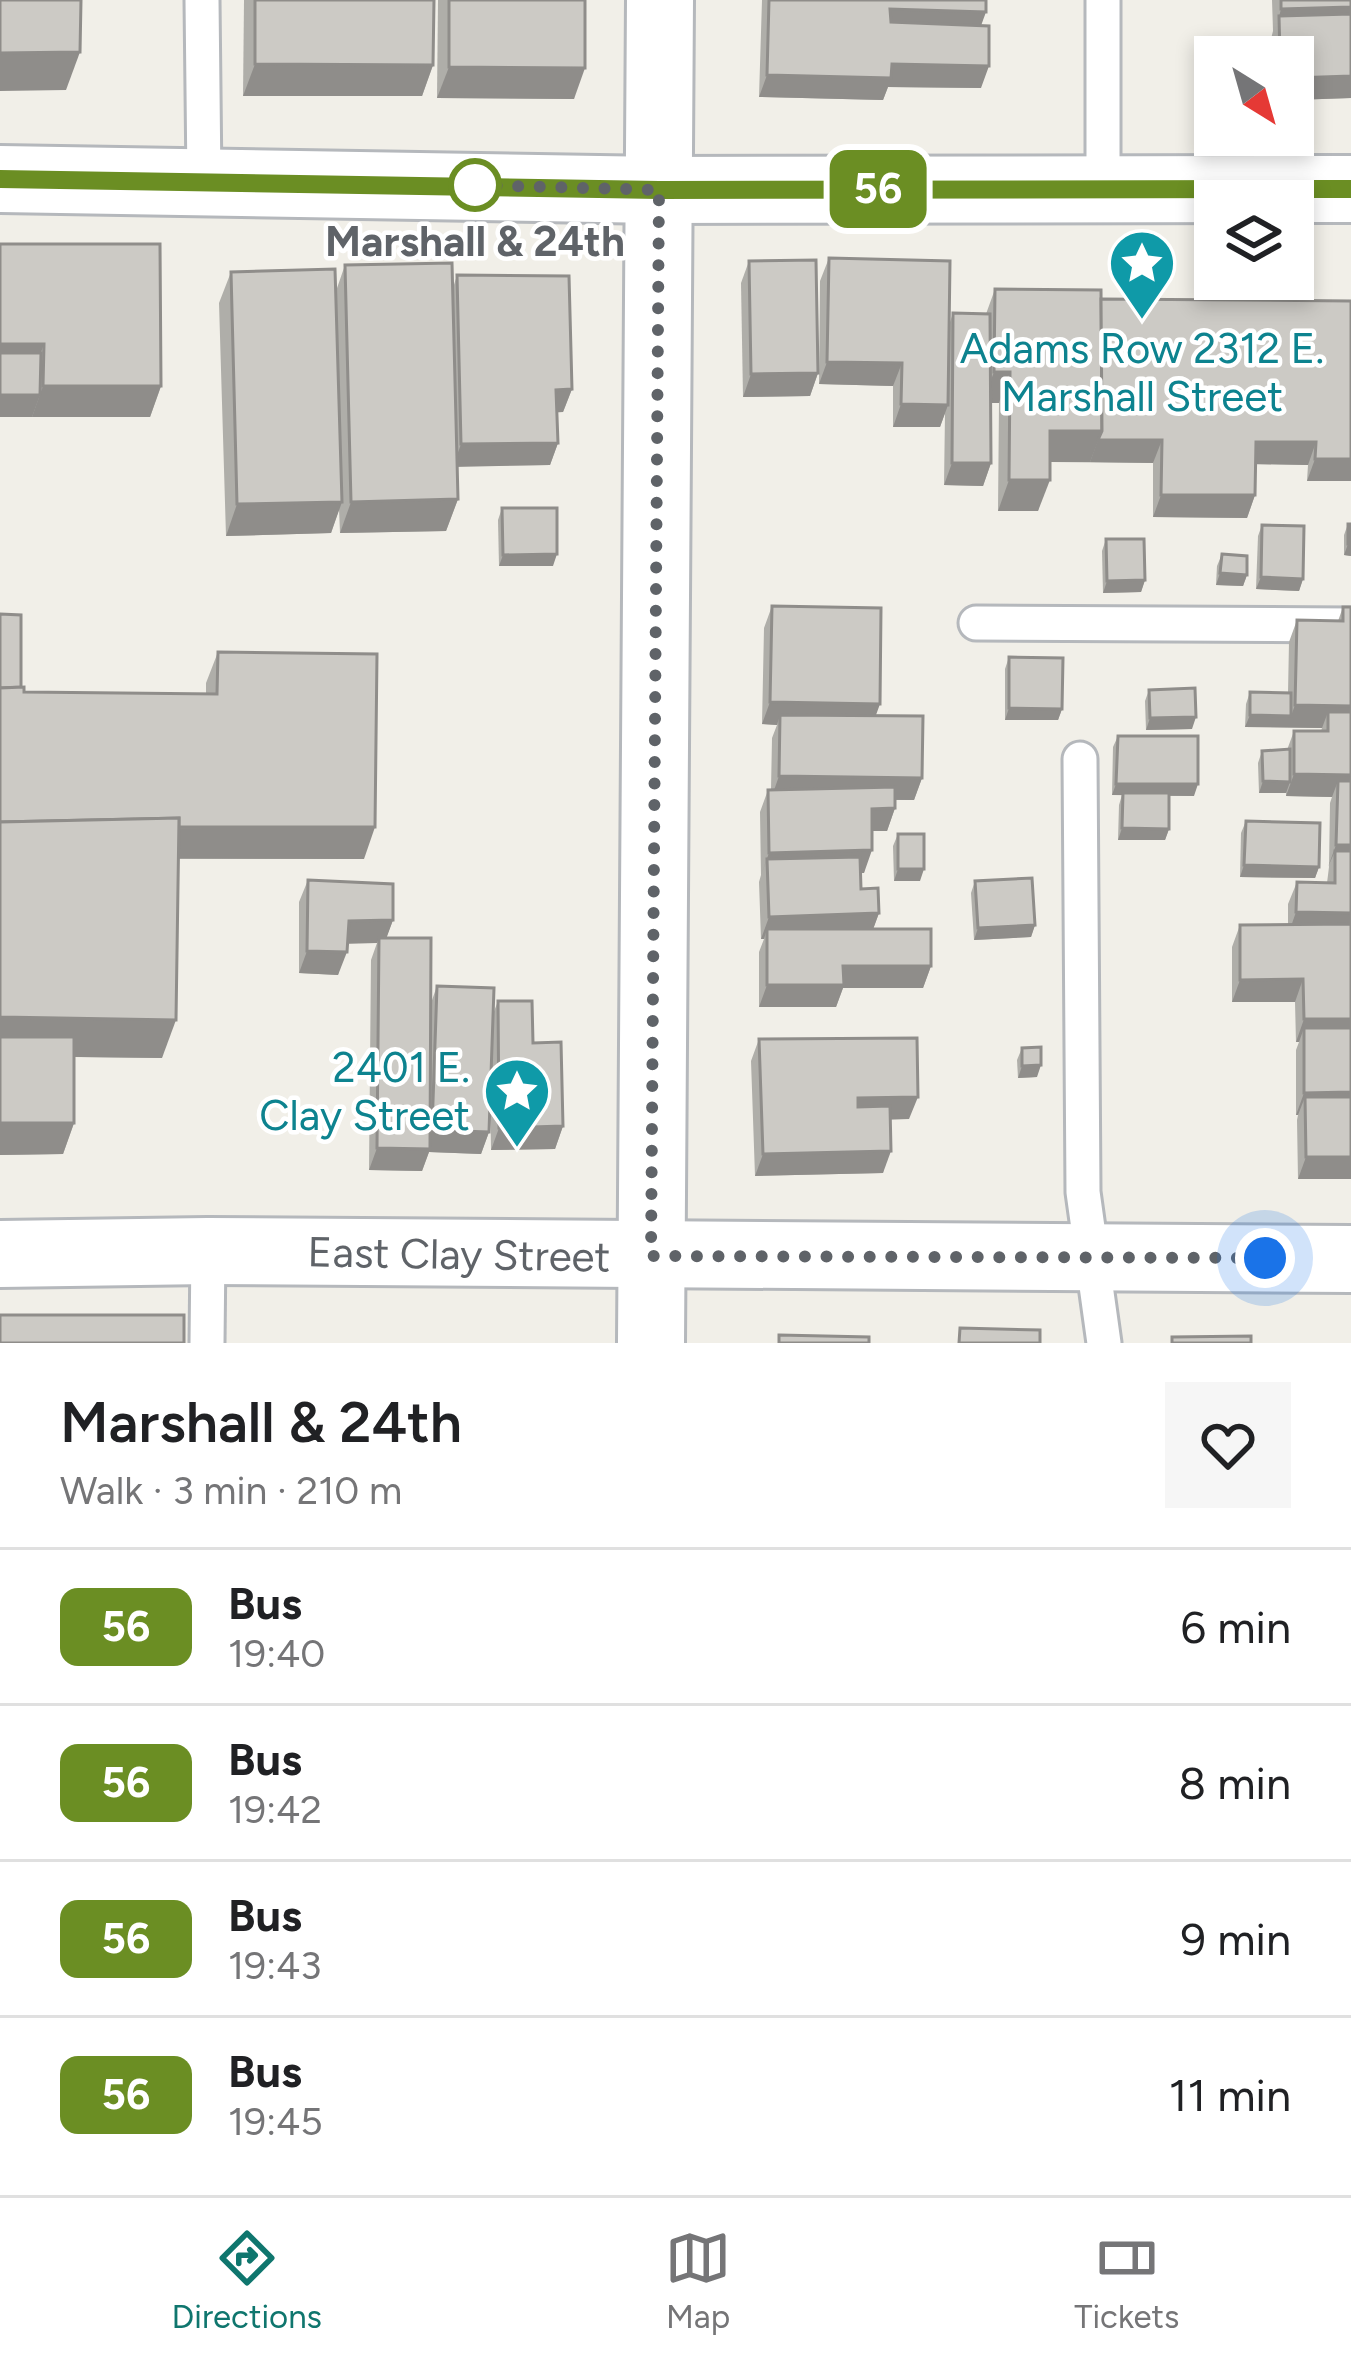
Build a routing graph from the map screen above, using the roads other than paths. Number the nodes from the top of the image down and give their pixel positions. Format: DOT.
graph roads {
  1 [pos="202,0"];
  2 [pos="660,0"];
  3 [pos="1103,0"];
  4 [pos="0,179"];
  5 [pos="204,181"];
  6 [pos="1103,188"];
  7 [pos="1351,189"];
  8 [pos="659,190"];
  9 [pos="976,623"];
  10 [pos="1351,625"];
  11 [pos="1080,759"];
  12 [pos="208,1251"];
  13 [pos="0,1254"];
  14 [pos="651,1256"];
  15 [pos="1094,1257"];
  16 [pos="1351,1259"];
  17 [pos="207,1343"];
  18 [pos="651,1343"];
  19 [pos="1104,1343"];
  1 -- 5 [label="lane"];
  2 -- 8 [label="street"];
  3 -- 6 [label="lane"];
  4 -- 5 [label="street"];
  5 -- 8 [label="street"];
  6 -- 7 [label="street"];
  6 -- 8 [label="street"];
  8 -- 14 [label="street"];
  9 -- 10 [label="lane"];
  11 -- 15 [label="lane"];
  12 -- 13 [label="street, East Clay Street"];
  12 -- 14 [label="street, East Clay Street"];
  12 -- 17 [label="lane"];
  14 -- 15 [label="street, East Clay Street"];
  14 -- 18 [label="street"];
  15 -- 16 [label="street, East Clay Street"];
  15 -- 19 [label="lane"];
}
